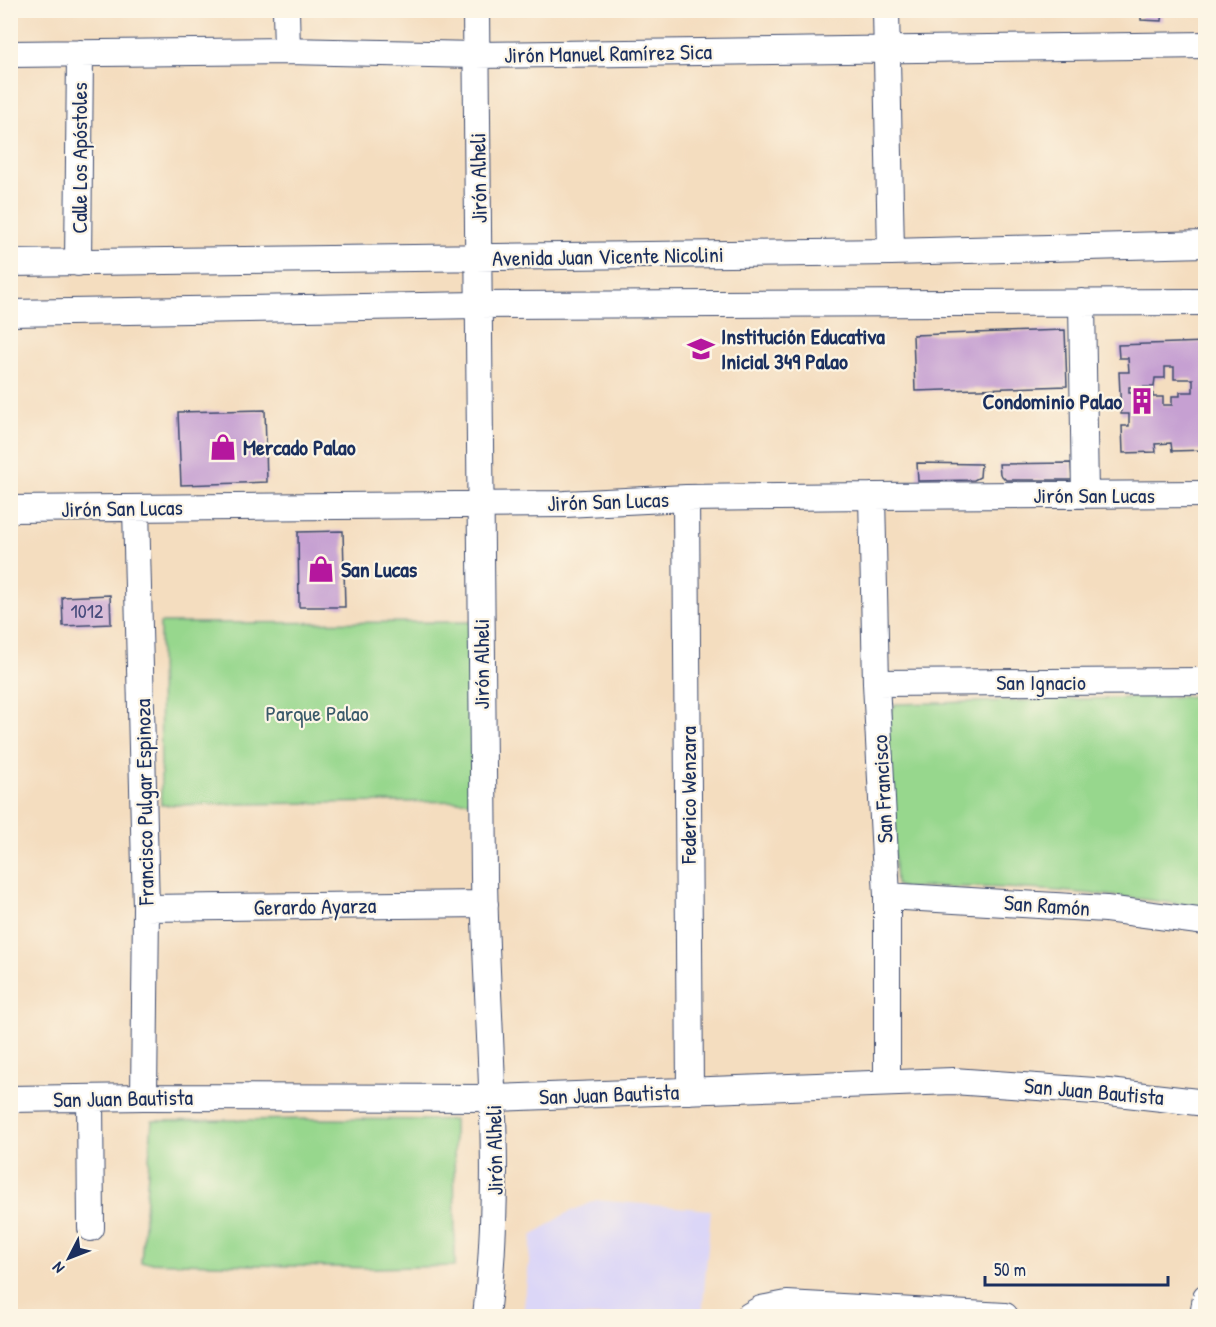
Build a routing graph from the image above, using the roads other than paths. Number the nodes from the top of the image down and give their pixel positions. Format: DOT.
graph roads {
  1 [pos="286,10"];
  2 [pos="476,10"];
  3 [pos="886,10"];
  4 [pos="1206,45"];
  5 [pos="886,49"];
  6 [pos="287,51"];
  7 [pos="80,53"];
  8 [pos="10,54"];
  9 [pos="476,55"];
  10 [pos="1206,244"];
  11 [pos="891,252"];
  12 [pos="480,258"];
  13 [pos="10,263"];
  14 [pos="78,263"];
  15 [pos="1082,302"];
  16 [pos="1206,302"];
  17 [pos="478,305"];
  18 [pos="10,313"];
  19 [pos="1206,494"];
  20 [pos="1085,495"];
  21 [pos="872,496"];
  22 [pos="686,498"];
  23 [pos="478,505"];
  24 [pos="136,508"];
  25 [pos="10,509"];
  26 [pos="1206,681"];
  27 [pos="876,683"];
  28 [pos="887,896"];
  29 [pos="485,904"];
  30 [pos="146,908"];
  31 [pos="1206,922"];
  32 [pos="887,1083"];
  33 [pos="690,1091"];
  34 [pos="144,1097"];
  35 [pos="90,1098"];
  36 [pos="494,1098"];
  37 [pos="10,1099"];
  38 [pos="1206,1103"];
  39 [pos="91,1228"];
  40 [pos="1206,1297"];
  41 [pos="486,1317"];
  42 [pos="749,1317"];
  43 [pos="1005,1317"];
  44 [pos="1203,1317"];
  1 -- 6 [label="street"];
  2 -- 9 [label="street, Jirón Alheli"];
  3 -- 5 [label="street"];
  4 -- 5 [label="street, Jirón Manuel Ramírez Sica"];
  5 -- 9 [label="street, Jirón Manuel Ramírez Sica"];
  5 -- 11 [label="street"];
  6 -- 7 [label="street, Jirón Manuel Ramírez Sica"];
  6 -- 9 [label="street, Jirón Manuel Ramírez Sica"];
  7 -- 8 [label="street, Jirón Manuel Ramírez Sica"];
  7 -- 14 [label="street, Calle Los Apóstoles"];
  9 -- 12 [label="street, Jirón Alheli"];
  10 -- 11 [label="street, Avenida Juan Vicente Nicolini"];
  11 -- 12 [label="street, Avenida Juan Vicente Nicolini"];
  12 -- 14 [label="street, Avenida Juan Vicente Nicolini"];
  12 -- 17 [label="street, Jirón Alheli"];
  13 -- 14 [label="street, Avenida Juan Vicente Nicolini"];
  15 -- 16 [label="street"];
  15 -- 17 [label="street"];
  15 -- 20 [label="street"];
  17 -- 18 [label="street"];
  17 -- 23 [label="street, Jirón Alheli"];
  19 -- 20 [label="street, Jirón San Lucas"];
  20 -- 21 [label="street, Jirón San Lucas"];
  21 -- 22 [label="street, Jirón San Lucas"];
  21 -- 27 [label="street, San Francisco"];
  22 -- 23 [label="street, Jirón San Lucas"];
  22 -- 33 [label="street, Federico Wenzara"];
  23 -- 24 [label="street, Jirón San Lucas"];
  23 -- 29 [label="street, Jirón Alheli"];
  24 -- 25 [label="street, Jirón San Lucas"];
  24 -- 30 [label="street, Francisco Pulgar Espinoza"];
  26 -- 27 [label="street, San Ignacio"];
  27 -- 28 [label="street, San Francisco"];
  28 -- 31 [label="street, San Ramón"];
  28 -- 32 [label="street, San Francisco"];
  29 -- 30 [label="street, Gerardo Ayarza"];
  29 -- 36 [label="street, Jirón Alheli"];
  30 -- 34 [label="street, Francisco Pulgar Espinoza"];
  32 -- 33 [label="street, San Juan Bautista"];
  32 -- 38 [label="street, San Juan Bautista"];
  33 -- 36 [label="street, San Juan Bautista"];
  34 -- 35 [label="street, San Juan Bautista"];
  34 -- 36 [label="street, San Juan Bautista"];
  35 -- 37 [label="street, San Juan Bautista"];
  35 -- 39 [label="street"];
  36 -- 41 [label="street, Jirón Alheli"];
  40 -- 44 [label="street"];
  42 -- 43 [label="street"];
}
